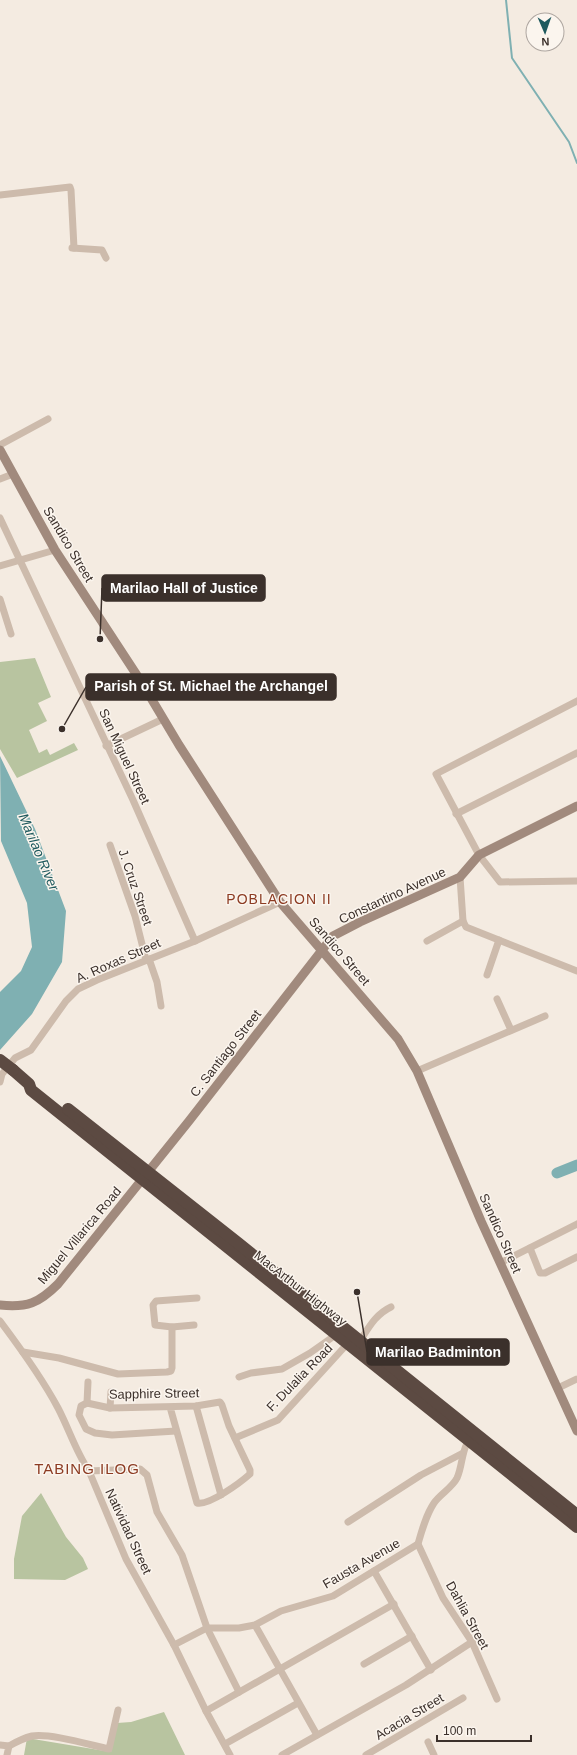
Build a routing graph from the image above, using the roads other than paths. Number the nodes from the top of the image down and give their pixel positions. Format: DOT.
graph roads {
  1 [pos="0,195"];
  2 [pos="106,258"];
  3 [pos="48,419"];
  4 [pos="0,445"];
  5 [pos="0,450"];
  6 [pos="13,474"];
  7 [pos="0,480"];
  8 [pos="0,518"];
  9 [pos="55,550"];
  10 [pos="20,561"];
  11 [pos="0,566"];
  12 [pos="0,599"];
  13 [pos="11,634"];
  14 [pos="577,701"];
  15 [pos="163,719"];
  16 [pos="106,746"];
  17 [pos="577,753"];
  18 [pos="577,806"];
  19 [pos="456,814"];
  20 [pos="110,845"];
  21 [pos="479,855"];
  22 [pos="460,877"];
  23 [pos="577,881"];
  24 [pos="280,902"];
  25 [pos="463,920"];
  26 [pos="499,940"];
  27 [pos="195,941"];
  28 [pos="427,941"];
  29 [pos="322,950"];
  30 [pos="148,959"];
  31 [pos="577,971"];
  32 [pos="487,975"];
  33 [pos="497,998"];
  34 [pos="161,1006"];
  35 [pos="545,1016"];
  36 [pos="511,1030"];
  37 [pos="0,1060"];
  38 [pos="417,1071"];
  39 [pos="0,1082"];
  40 [pos="145,1176"];
  41 [pos="577,1224"];
  42 [pos="530,1248"];
  43 [pos="577,1257"];
  44 [pos="500,1263"];
  45 [pos="197,1298"];
  46 [pos="0,1305"];
  47 [pos="391,1306"];
  48 [pos="0,1321"];
  49 [pos="194,1325"];
  50 [pos="172,1327"];
  51 [pos="337,1334"];
  52 [pos="354,1340"];
  53 [pos="23,1352"];
  54 [pos="239,1377"];
  55 [pos="577,1379"];
  56 [pos="88,1382"];
  57 [pos="558,1388"];
  58 [pos="111,1392"];
  59 [pos="87,1403"];
  60 [pos="196,1406"];
  61 [pos="170,1407"];
  62 [pos="110,1408"];
  63 [pos="576,1427"];
  64 [pos="176,1431"];
  65 [pos="471,1436"];
  66 [pos="234,1438"];
  67 [pos="463,1453"];
  68 [pos="89,1471"];
  69 [pos="221,1495"];
  70 [pos="577,1515"];
  71 [pos="348,1522"];
  72 [pos="577,1527"];
  73 [pos="418,1544"];
  74 [pos="374,1571"];
  75 [pos="394,1604"];
  76 [pos="255,1625"];
  77 [pos="207,1628"];
  78 [pos="412,1636"];
  79 [pos="472,1642"];
  80 [pos="174,1645"];
  81 [pos="364,1664"];
  82 [pos="279,1668"];
  83 [pos="431,1670"];
  84 [pos="239,1692"];
  85 [pos="463,1698"];
  86 [pos="497,1699"];
  87 [pos="298,1703"];
  88 [pos="118,1710"];
  89 [pos="206,1711"];
  90 [pos="317,1735"];
  91 [pos="428,1742"];
  92 [pos="225,1744"];
  93 [pos="0,1745"];
  94 [pos="9,1746"];
  95 [pos="7,1755"];
  96 [pos="230,1755"];
  97 [pos="282,1755"];
  98 [pos="367,1755"];
  99 [pos="434,1755"];
  1 -- 2 [label="street"];
  3 -- 4 [label="street"];
  5 -- 6 [label="main road, Sandico Street"];
  6 -- 7 [label="street"];
  6 -- 9 [label="main road, Sandico Street"];
  8 -- 10 [label="street, San Miguel Street"];
  9 -- 10 [label="street"];
  9 -- 15 [label="main road, Sandico Street"];
  10 -- 11 [label="street"];
  10 -- 16 [label="street, San Miguel Street"];
  12 -- 13 [label="street"];
  14 -- 19 [label="street"];
  15 -- 16 [label="street"];
  15 -- 24 [label="main road, Sandico Street"];
  16 -- 27 [label="street, San Miguel Street"];
  17 -- 19 [label="street"];
  18 -- 21 [label="main road, Constantino Avenue"];
  19 -- 21 [label="street"];
  20 -- 30 [label="street, J. Cruz Street"];
  21 -- 22 [label="main road, Constantino Avenue"];
  21 -- 23 [label="street"];
  22 -- 25 [label="street"];
  22 -- 29 [label="main road, Constantino Avenue"];
  24 -- 27 [label="street, A. Roxas Street"];
  24 -- 29 [label="main road, Sandico Street"];
  25 -- 26 [label="street"];
  25 -- 28 [label="street"];
  26 -- 31 [label="street"];
  26 -- 32 [label="street"];
  27 -- 30 [label="street, A. Roxas Street"];
  29 -- 38 [label="main road, Sandico Street"];
  29 -- 40 [label="main road, C. Santiago Street"];
  30 -- 34 [label="street, J. Cruz Street"];
  30 -- 39 [label="street, A. Roxas Street"];
  33 -- 36 [label="street"];
  35 -- 36 [label="street"];
  36 -- 38 [label="street"];
  37 -- 40 [label="highway, MacArthur Highway, bridge"];
  38 -- 44 [label="main road, Sandico Street"];
  40 -- 46 [label="main road, Miguel Villarica Road"];
  40 -- 51 [label="highway, MacArthur Highway"];
  40 -- 52 [label="highway, MacArthur Highway"];
  41 -- 42 [label="street"];
  42 -- 43 [label="street"];
  42 -- 44 [label="street"];
  44 -- 57 [label="main road, Sandico Street"];
  45 -- 50 [label="street"];
  47 -- 52 [label="street, F. Dulalia Road"];
  48 -- 53 [label="street, Natividad Street"];
  49 -- 50 [label="street"];
  50 -- 53 [label="street"];
  51 -- 52 [label="highway, MacArthur Highway"];
  51 -- 54 [label="street"];
  52 -- 65 [label="highway, MacArthur Highway"];
  52 -- 66 [label="street, F. Dulalia Road"];
  53 -- 68 [label="street, Natividad Street"];
  55 -- 57 [label="street"];
  56 -- 59 [label="street"];
  57 -- 63 [label="main road, Sandico Street"];
  58 -- 62 [label="street"];
  59 -- 62 [label="street, Sapphire Street"];
  59 -- 64 [label="street"];
  60 -- 61 [label="street, Sapphire Street"];
  60 -- 66 [label="street, Sapphire Street"];
  60 -- 69 [label="street"];
  61 -- 62 [label="street, Sapphire Street"];
  61 -- 64 [label="street"];
  64 -- 69 [label="street"];
  65 -- 67 [label="street, Fausta Avenue"];
  65 -- 70 [label="highway, MacArthur Highway"];
  65 -- 72 [label="highway, MacArthur Highway"];
  66 -- 69 [label="street"];
  67 -- 71 [label="street"];
  67 -- 73 [label="street, Fausta Avenue"];
  68 -- 77 [label="street"];
  68 -- 80 [label="street, Natividad Street"];
  73 -- 74 [label="street, Fausta Avenue"];
  73 -- 79 [label="street, Dahlia Street"];
  74 -- 75 [label="street"];
  74 -- 76 [label="street, Fausta Avenue"];
  75 -- 78 [label="street"];
  75 -- 82 [label="street"];
  76 -- 77 [label="street, Fausta Avenue"];
  76 -- 82 [label="street"];
  77 -- 80 [label="street, Fausta Avenue"];
  77 -- 84 [label="street"];
  78 -- 81 [label="street"];
  78 -- 83 [label="street"];
  79 -- 83 [label="street"];
  79 -- 86 [label="street, Dahlia Street"];
  80 -- 89 [label="street, Natividad Street"];
  82 -- 84 [label="street"];
  82 -- 87 [label="street"];
  83 -- 90 [label="street"];
  84 -- 89 [label="street"];
  85 -- 98 [label="street, Acacia Street"];
  87 -- 90 [label="street"];
  87 -- 92 [label="street"];
  88 -- 94 [label="street"];
  89 -- 92 [label="street, Natividad Street"];
  90 -- 97 [label="street"];
  91 -- 99 [label="street"];
  92 -- 96 [label="street, Natividad Street"];
  93 -- 94 [label="street"];
  94 -- 95 [label="street"];
}
